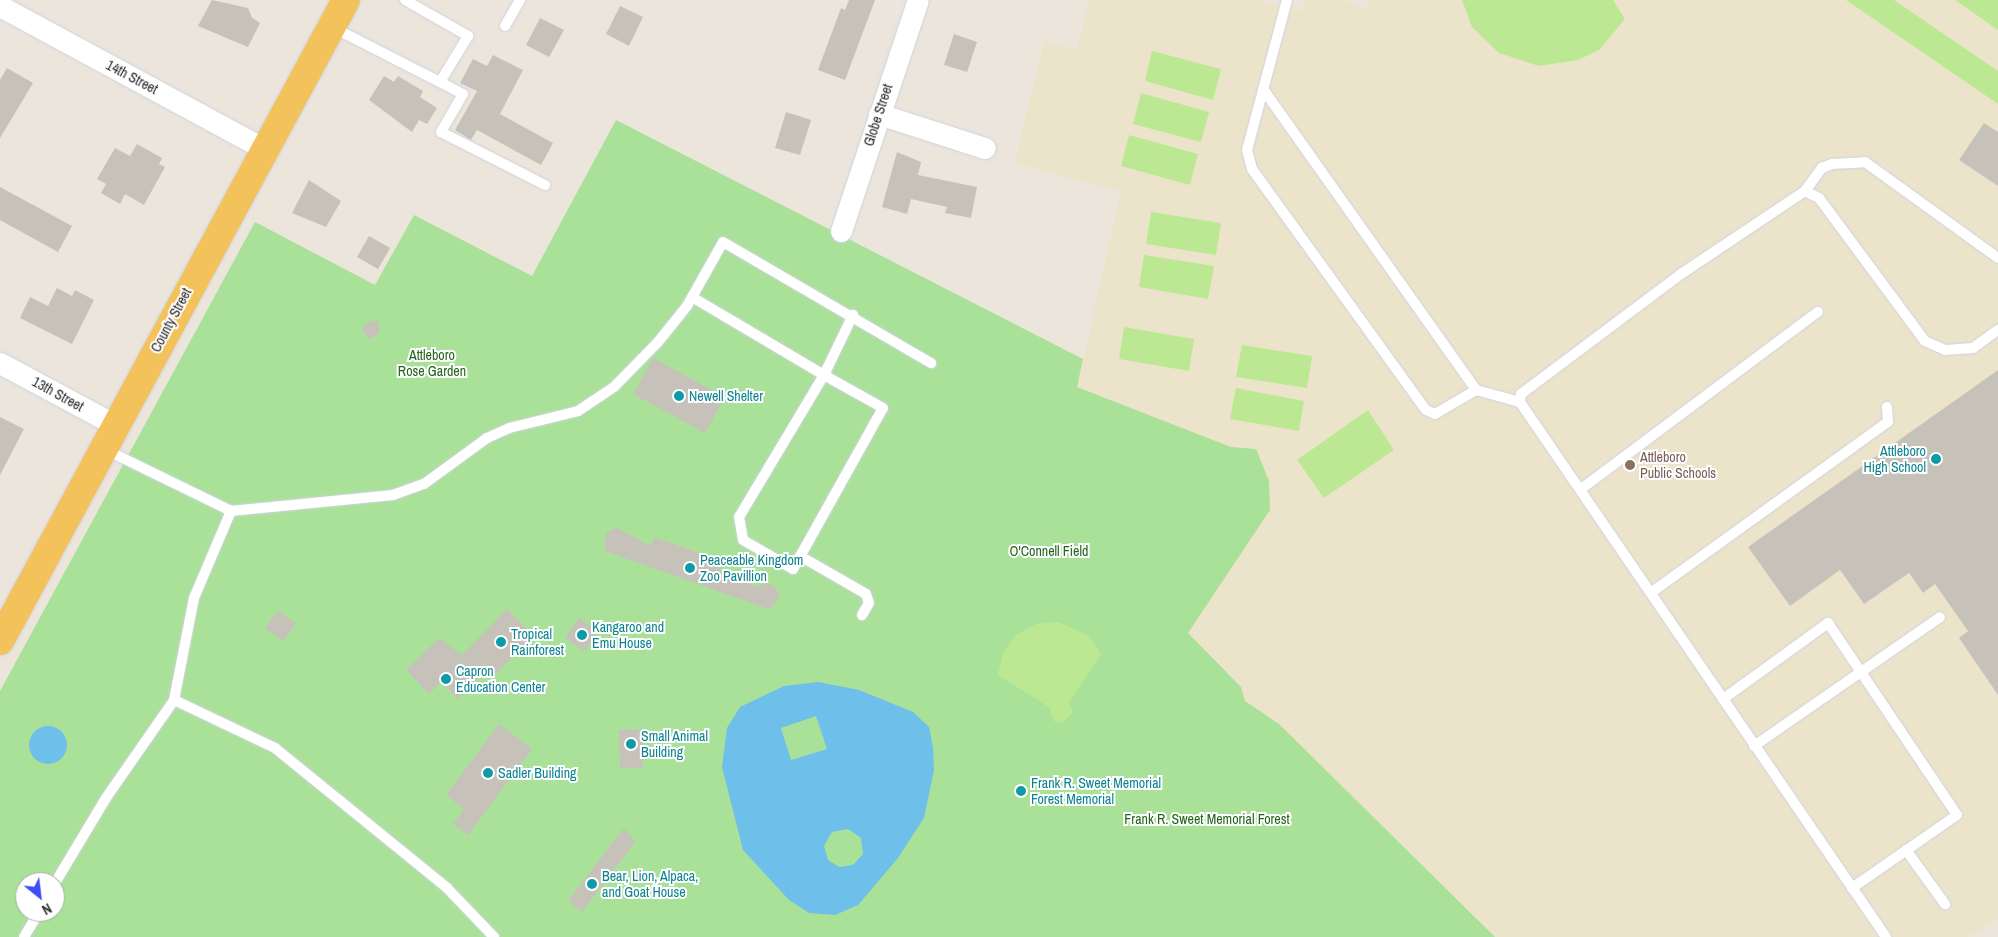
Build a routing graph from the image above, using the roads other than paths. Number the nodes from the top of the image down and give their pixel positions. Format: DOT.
graph roads {
  1 [pos="346,0"];
  2 [pos="405,0"];
  3 [pos="520,0"];
  4 [pos="918,0"];
  5 [pos="1287,0"];
  6 [pos="0,6"];
  7 [pos="331,26"];
  8 [pos="505,26"];
  9 [pos="440,82"];
  10 [pos="1263,89"];
  11 [pos="879,114"];
  12 [pos="263,148"];
  13 [pos="985,148"];
  14 [pos="545,184"];
  15 [pos="1804,191"];
  16 [pos="841,231"];
  17 [pos="1998,258"];
  18 [pos="692,297"];
  19 [pos="1818,312"];
  20 [pos="853,315"];
  21 [pos="1998,330"];
  22 [pos="0,362"];
  23 [pos="931,363"];
  24 [pos="824,375"];
  25 [pos="1476,390"];
  26 [pos="1520,402"];
  27 [pos="1887,407"];
  28 [pos="109,437"];
  29 [pos="1581,489"];
  30 [pos="231,511"];
  31 [pos="800,556"];
  32 [pos="1652,592"];
  33 [pos="862,615"];
  34 [pos="1940,617"];
  35 [pos="0,641"];
  36 [pos="1860,671"];
  37 [pos="1723,699"];
  38 [pos="174,700"];
  39 [pos="1754,746"];
  40 [pos="1906,850"];
  41 [pos="62,872"];
  42 [pos="1852,888"];
  43 [pos="1945,904"];
  44 [pos="32,922"];
  45 [pos="24,937"];
  46 [pos="494,937"];
  47 [pos="1886,937"];
  1 -- 7 [label="highway, County Street"];
  2 -- 9 [label="lane"];
  3 -- 8 [label="lane"];
  4 -- 11 [label="street, Globe Street"];
  5 -- 10 [label="lane"];
  6 -- 12 [label="street, 14th Street"];
  7 -- 9 [label="lane"];
  7 -- 12 [label="highway, County Street"];
  9 -- 14 [label="lane"];
  10 -- 25 [label="lane"];
  10 -- 25 [label="lane"];
  11 -- 13 [label="street"];
  11 -- 16 [label="street, Globe Street"];
  12 -- 28 [label="highway, County Street"];
  15 -- 17 [label="lane"];
  15 -- 21 [label="lane"];
  15 -- 26 [label="lane"];
  18 -- 20 [label="lane"];
  18 -- 24 [label="lane"];
  18 -- 30 [label="lane"];
  19 -- 29 [label="lane"];
  20 -- 23 [label="lane"];
  20 -- 24 [label="lane"];
  22 -- 28 [label="street, 13th Street"];
  24 -- 31 [label="lane"];
  24 -- 31 [label="lane"];
  25 -- 26 [label="lane"];
  26 -- 29 [label="lane"];
  27 -- 32 [label="lane"];
  28 -- 30 [label="lane"];
  28 -- 35 [label="highway, County Street"];
  29 -- 32 [label="lane"];
  30 -- 38 [label="lane"];
  31 -- 33 [label="lane"];
  32 -- 37 [label="lane"];
  34 -- 36 [label="lane"];
  36 -- 37 [label="lane"];
  36 -- 39 [label="lane"];
  36 -- 40 [label="lane"];
  37 -- 39 [label="lane"];
  38 -- 41 [label="lane"];
  38 -- 46 [label="lane"];
  39 -- 42 [label="lane"];
  40 -- 42 [label="lane"];
  40 -- 43 [label="lane"];
  42 -- 47 [label="lane"];
  44 -- 45 [label="lane"];
}
